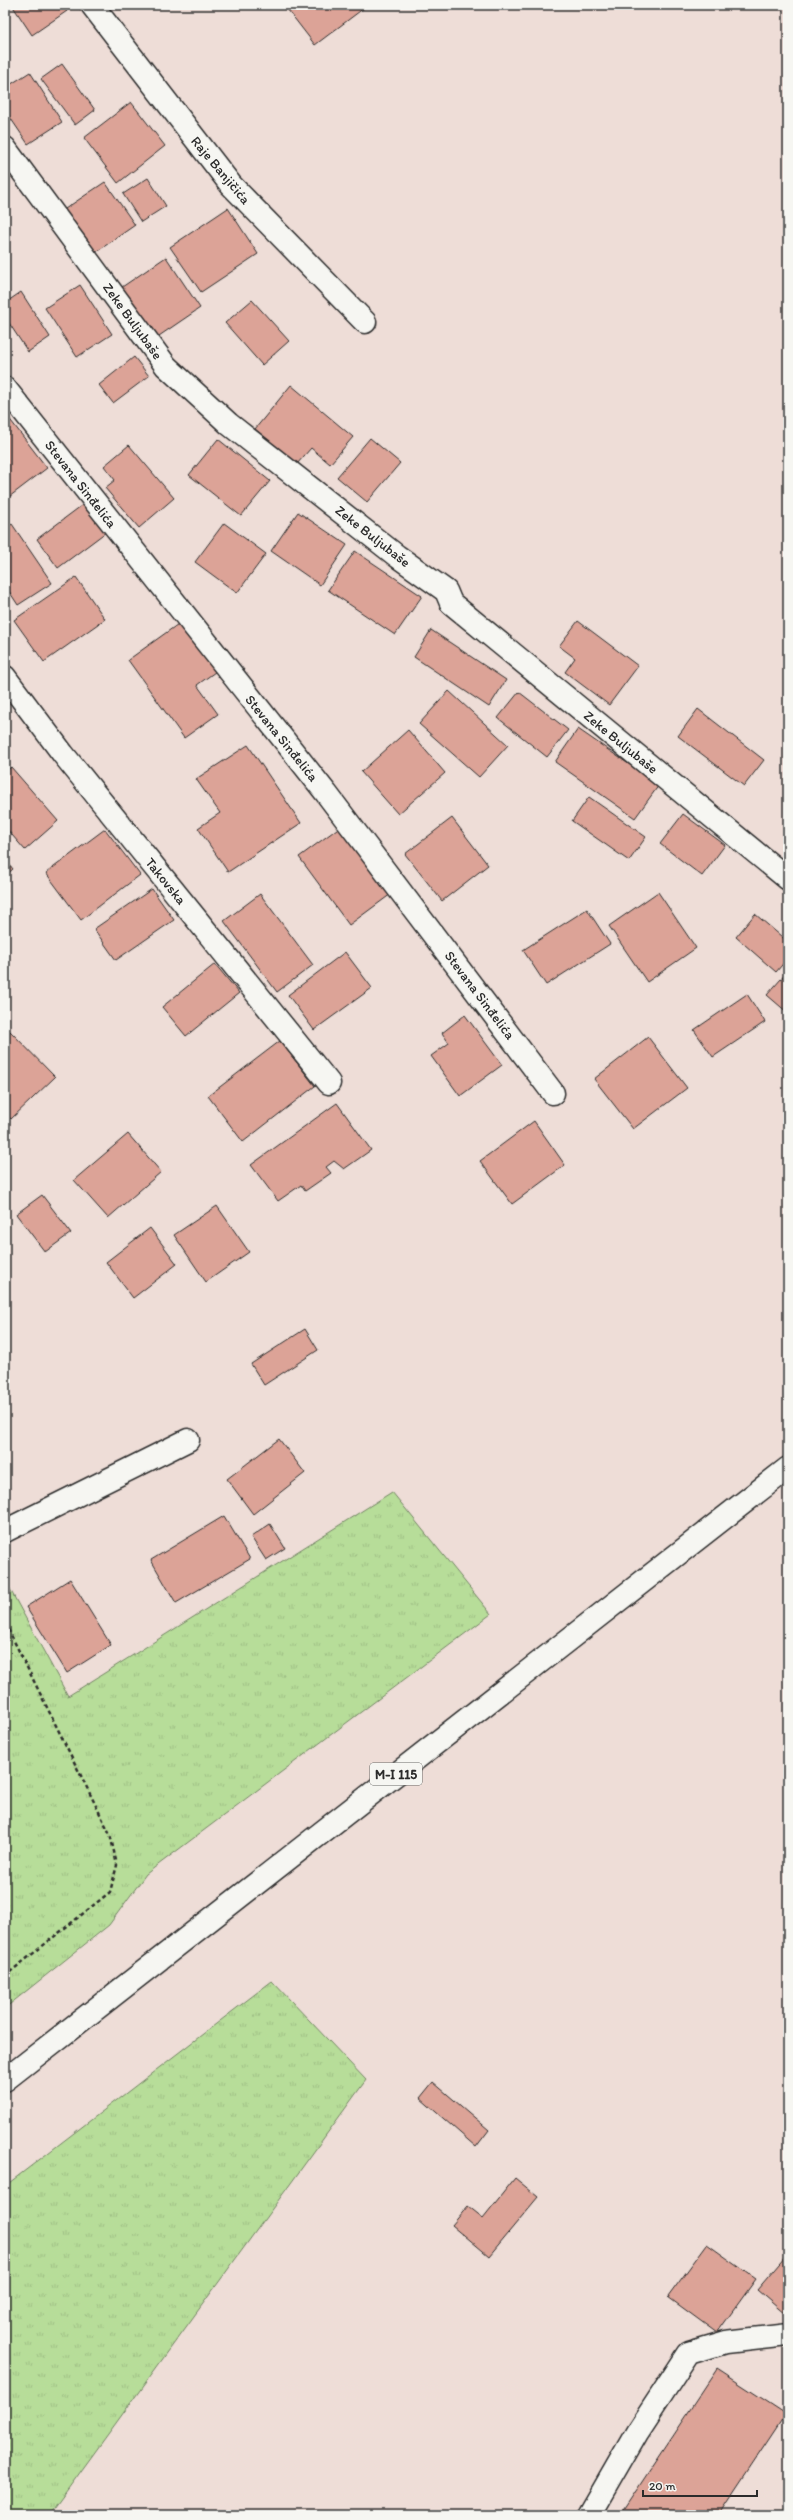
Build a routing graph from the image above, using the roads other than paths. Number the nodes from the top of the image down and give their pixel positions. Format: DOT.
graph roads {
  1 [pos="92,5"];
  2 [pos="5,148"];
  3 [pos="365,322"];
  4 [pos="5,388"];
  5 [pos="5,677"];
  6 [pos="788,879"];
  7 [pos="329,1083"];
  8 [pos="553,1093"];
  9 [pos="188,1440"];
  10 [pos="788,1468"];
  11 [pos="5,1531"];
  12 [pos="5,2080"];
  13 [pos="788,2335"];
  14 [pos="588,2515"];
  1 -- 3 [label="street, Raje Banjičića"];
  2 -- 6 [label="street, Zeke Buljubaše"];
  4 -- 8 [label="street, Stevana Sinđelića"];
  5 -- 7 [label="street, Takovska"];
  9 -- 11 [label="street"];
  10 -- 12 [label="street, M-I 115"];
  13 -- 14 [label="street"];
}
